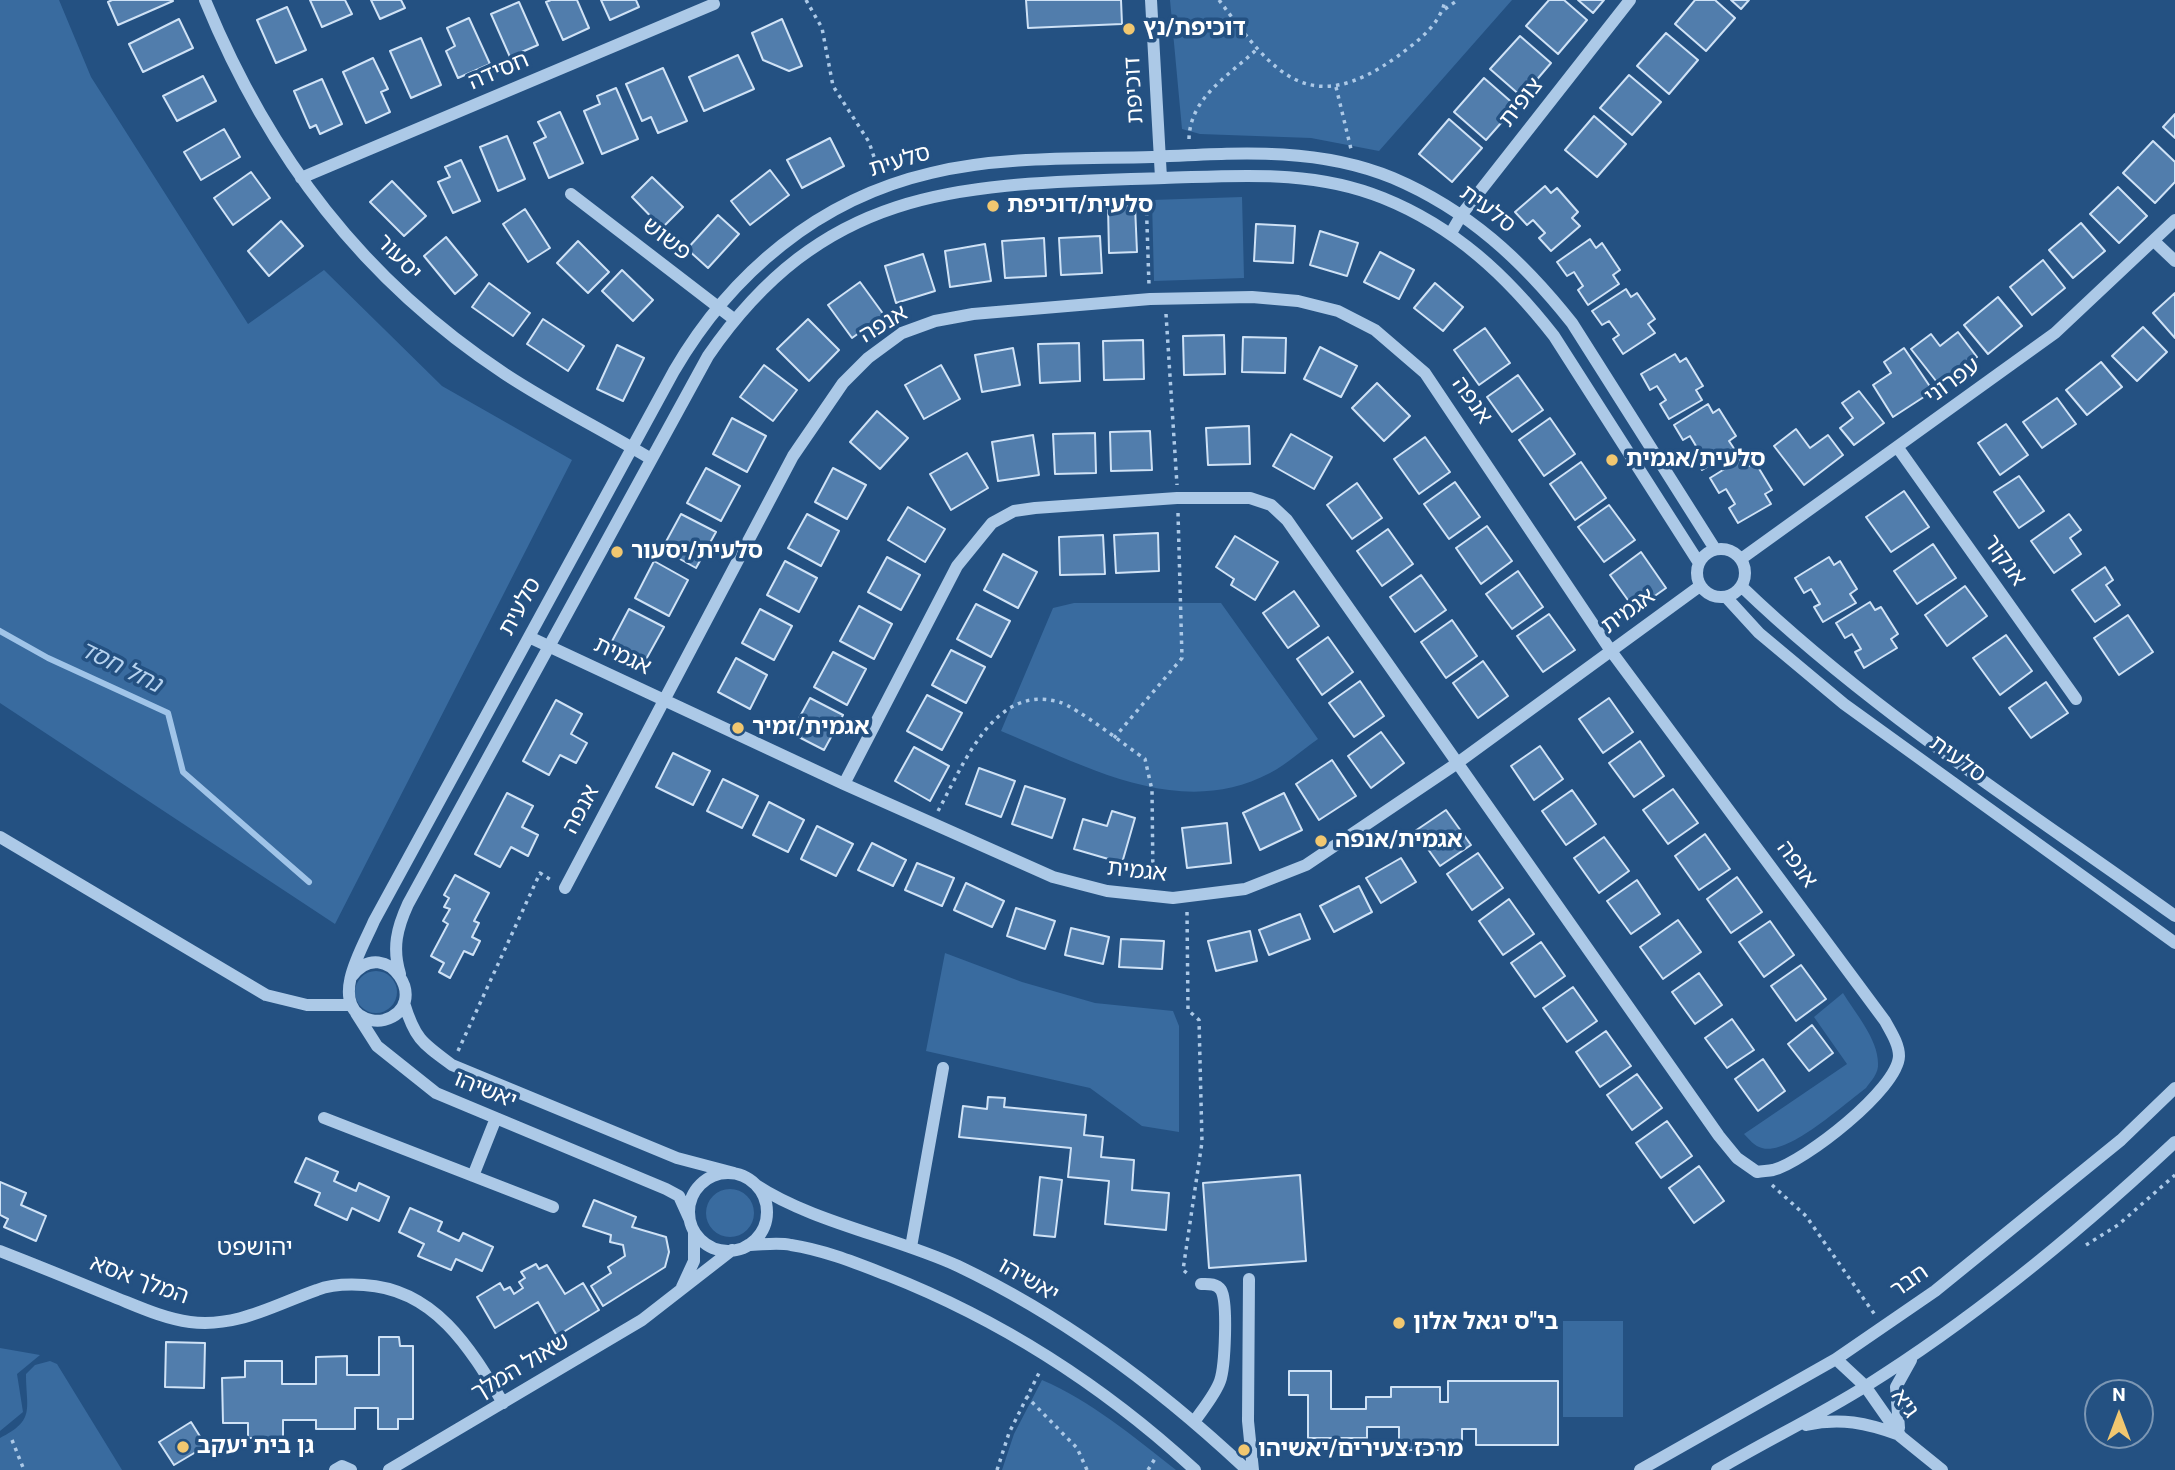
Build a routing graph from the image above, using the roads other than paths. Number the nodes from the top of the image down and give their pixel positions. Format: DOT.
graph roads {
  1 [pos="1151,0"];
  2 [pos="1630,0"];
  3 [pos="208,1"];
  4 [pos="714,4"];
  5 [pos="1160,156"];
  6 [pos="301,178"];
  7 [pos="1161,178"];
  8 [pos="571,194"];
  9 [pos="1462,214"];
  10 [pos="2175,220"];
  11 [pos="1451,233"];
  12 [pos="2155,243"];
  13 [pos="2175,261"];
  14 [pos="718,306"];
  15 [pos="735,320"];
  16 [pos="632,448"];
  17 [pos="1898,448"];
  18 [pos="651,459"];
  19 [pos="1715,550"];
  20 [pos="1741,559"];
  21 [pos="1699,563"];
  22 [pos="1700,586"];
  23 [pos="1742,587"];
  24 [pos="1726,597"];
  25 [pos="529,637"];
  26 [pos="549,646"];
  27 [pos="1611,651"];
  28 [pos="2076,699"];
  29 [pos="665,700"];
  30 [pos="1456,764"];
  31 [pos="844,785"];
  32 [pos="0,837"];
  33 [pos="565,888"];
  34 [pos="2175,915"];
  35 [pos="2175,943"];
  36 [pos="400,974"];
  37 [pos="352,976"];
  38 [pos="404,1003"];
  39 [pos="353,1009"];
  40 [pos="943,1068"];
  41 [pos="2175,1088"];
  42 [pos="324,1118"];
  43 [pos="496,1118"];
  44 [pos="2175,1142"];
  45 [pos="734,1173"];
  46 [pos="473,1176"];
  47 [pos="756,1185"];
  48 [pos="553,1208"];
  49 [pos="692,1225"];
  50 [pos="748,1245"];
  51 [pos="911,1247"];
  52 [pos="732,1250"];
  53 [pos="0,1251"];
  54 [pos="1249,1279"];
  55 [pos="1201,1284"];
  56 [pos="673,1298"];
  57 [pos="1923,1346"];
  58 [pos="1836,1359"];
  59 [pos="1865,1386"];
  60 [pos="503,1403"];
  61 [pos="1194,1422"];
  62 [pos="1792,1428"];
  63 [pos="1900,1436"];
  64 [pos="334,1470"];
  65 [pos="351,1470"];
  66 [pos="389,1470"];
  67 [pos="1195,1470"];
  68 [pos="1247,1470"];
  69 [pos="1253,1470"];
  70 [pos="1640,1470"];
  71 [pos="1717,1470"];
  72 [pos="1942,1470"];
  1 -- 5 [label="street, דוכיפת"];
  2 -- 9 [label="street, צופית"];
  3 -- 6 [label="street, יסעור"];
  4 -- 6 [label="street, חסידה"];
  5 -- 7 [label="street, דוכיפת"];
  5 -- 9 [label="street, סלעית"];
  5 -- 14 [label="street, סלעית"];
  6 -- 16 [label="street, יסעור"];
  7 -- 11 [label="street, סלעית"];
  7 -- 15 [label="street, סלעית"];
  8 -- 14 [label="street, פשוש"];
  9 -- 11 [label="street, צופית"];
  9 -- 19 [label="street, סלעית"];
  10 -- 12 [label="street, עפרוני"];
  11 -- 21 [label="street, סלעית"];
  12 -- 13 [label="street"];
  12 -- 17 [label="street, עפרוני"];
  14 -- 15 [label="street, פשוש"];
  14 -- 16 [label="street, סלעית"];
  15 -- 18 [label="street, סלעית"];
  16 -- 18 [label="street, יסעור"];
  16 -- 25 [label="street, סלעית"];
  17 -- 20 [label="street, עפרוני"];
  17 -- 28 [label="street, אנקור"];
  18 -- 26 [label="street, סלעית"];
  19 -- 20 [label="street"];
  19 -- 21 [label="street"];
  20 -- 23 [label="street"];
  21 -- 22 [label="street"];
  22 -- 24 [label="street"];
  22 -- 27 [label="street, אגמית"];
  23 -- 24 [label="street"];
  23 -- 34 [label="street, סלעית"];
  24 -- 35 [label="street, סלעית"];
  25 -- 26 [label="street, אגמית"];
  25 -- 37 [label="street, סלעית"];
  26 -- 29 [label="street, אגמית"];
  26 -- 36 [label="street, סלעית"];
  27 -- 29 [label="street, אנפה"];
  27 -- 30 [label="street, אגמית"];
  27 -- 30 [label="street, אנפה"];
  29 -- 31 [label="street, אגמית"];
  29 -- 33 [label="street, אנפה"];
  30 -- 31 [label="street, אגמית"];
  30 -- 31 [label="street"];
  32 -- 39 [label="street"];
  36 -- 37 [label="street"];
  36 -- 38 [label="street"];
  37 -- 39 [label="street"];
  38 -- 39 [label="street"];
  38 -- 45 [label="street, יאשיהו"];
  39 -- 43 [label="street, יאשיהו"];
  40 -- 51 [label="street"];
  41 -- 58 [label="street, חבר"];
  42 -- 46 [label="street"];
  43 -- 46 [label="street"];
  43 -- 49 [label="street, יאשיהו"];
  44 -- 57 [label="street"];
  45 -- 47 [label="street"];
  45 -- 49 [label="street"];
  46 -- 48 [label="street"];
  47 -- 50 [label="street"];
  47 -- 51 [label="street, יאשיהו"];
  49 -- 52 [label="street"];
  49 -- 56 [label="street, שאול המלך"];
  50 -- 52 [label="street"];
  50 -- 67 [label="street"];
  51 -- 61 [label="street, יאשיהו"];
  52 -- 56 [label="street, שאול המלך"];
  53 -- 60 [label="street, המלך אסא"];
  54 -- 69 [label="street"];
  55 -- 61 [label="street"];
  56 -- 60 [label="street, שאול המלך"];
  57 -- 59 [label="street"];
  57 -- 63 [label="street"];
  58 -- 59 [label="street, גיא"];
  58 -- 70 [label="street, חבר"];
  59 -- 62 [label="street"];
  59 -- 63 [label="street, גיא"];
  60 -- 66 [label="street, שאול המלך"];
  61 -- 68 [label="street, יאשיהו"];
  62 -- 63 [label="street"];
  62 -- 71 [label="street"];
  63 -- 72 [label="street, גיא"];
  64 -- 65 [label="street"];
}
